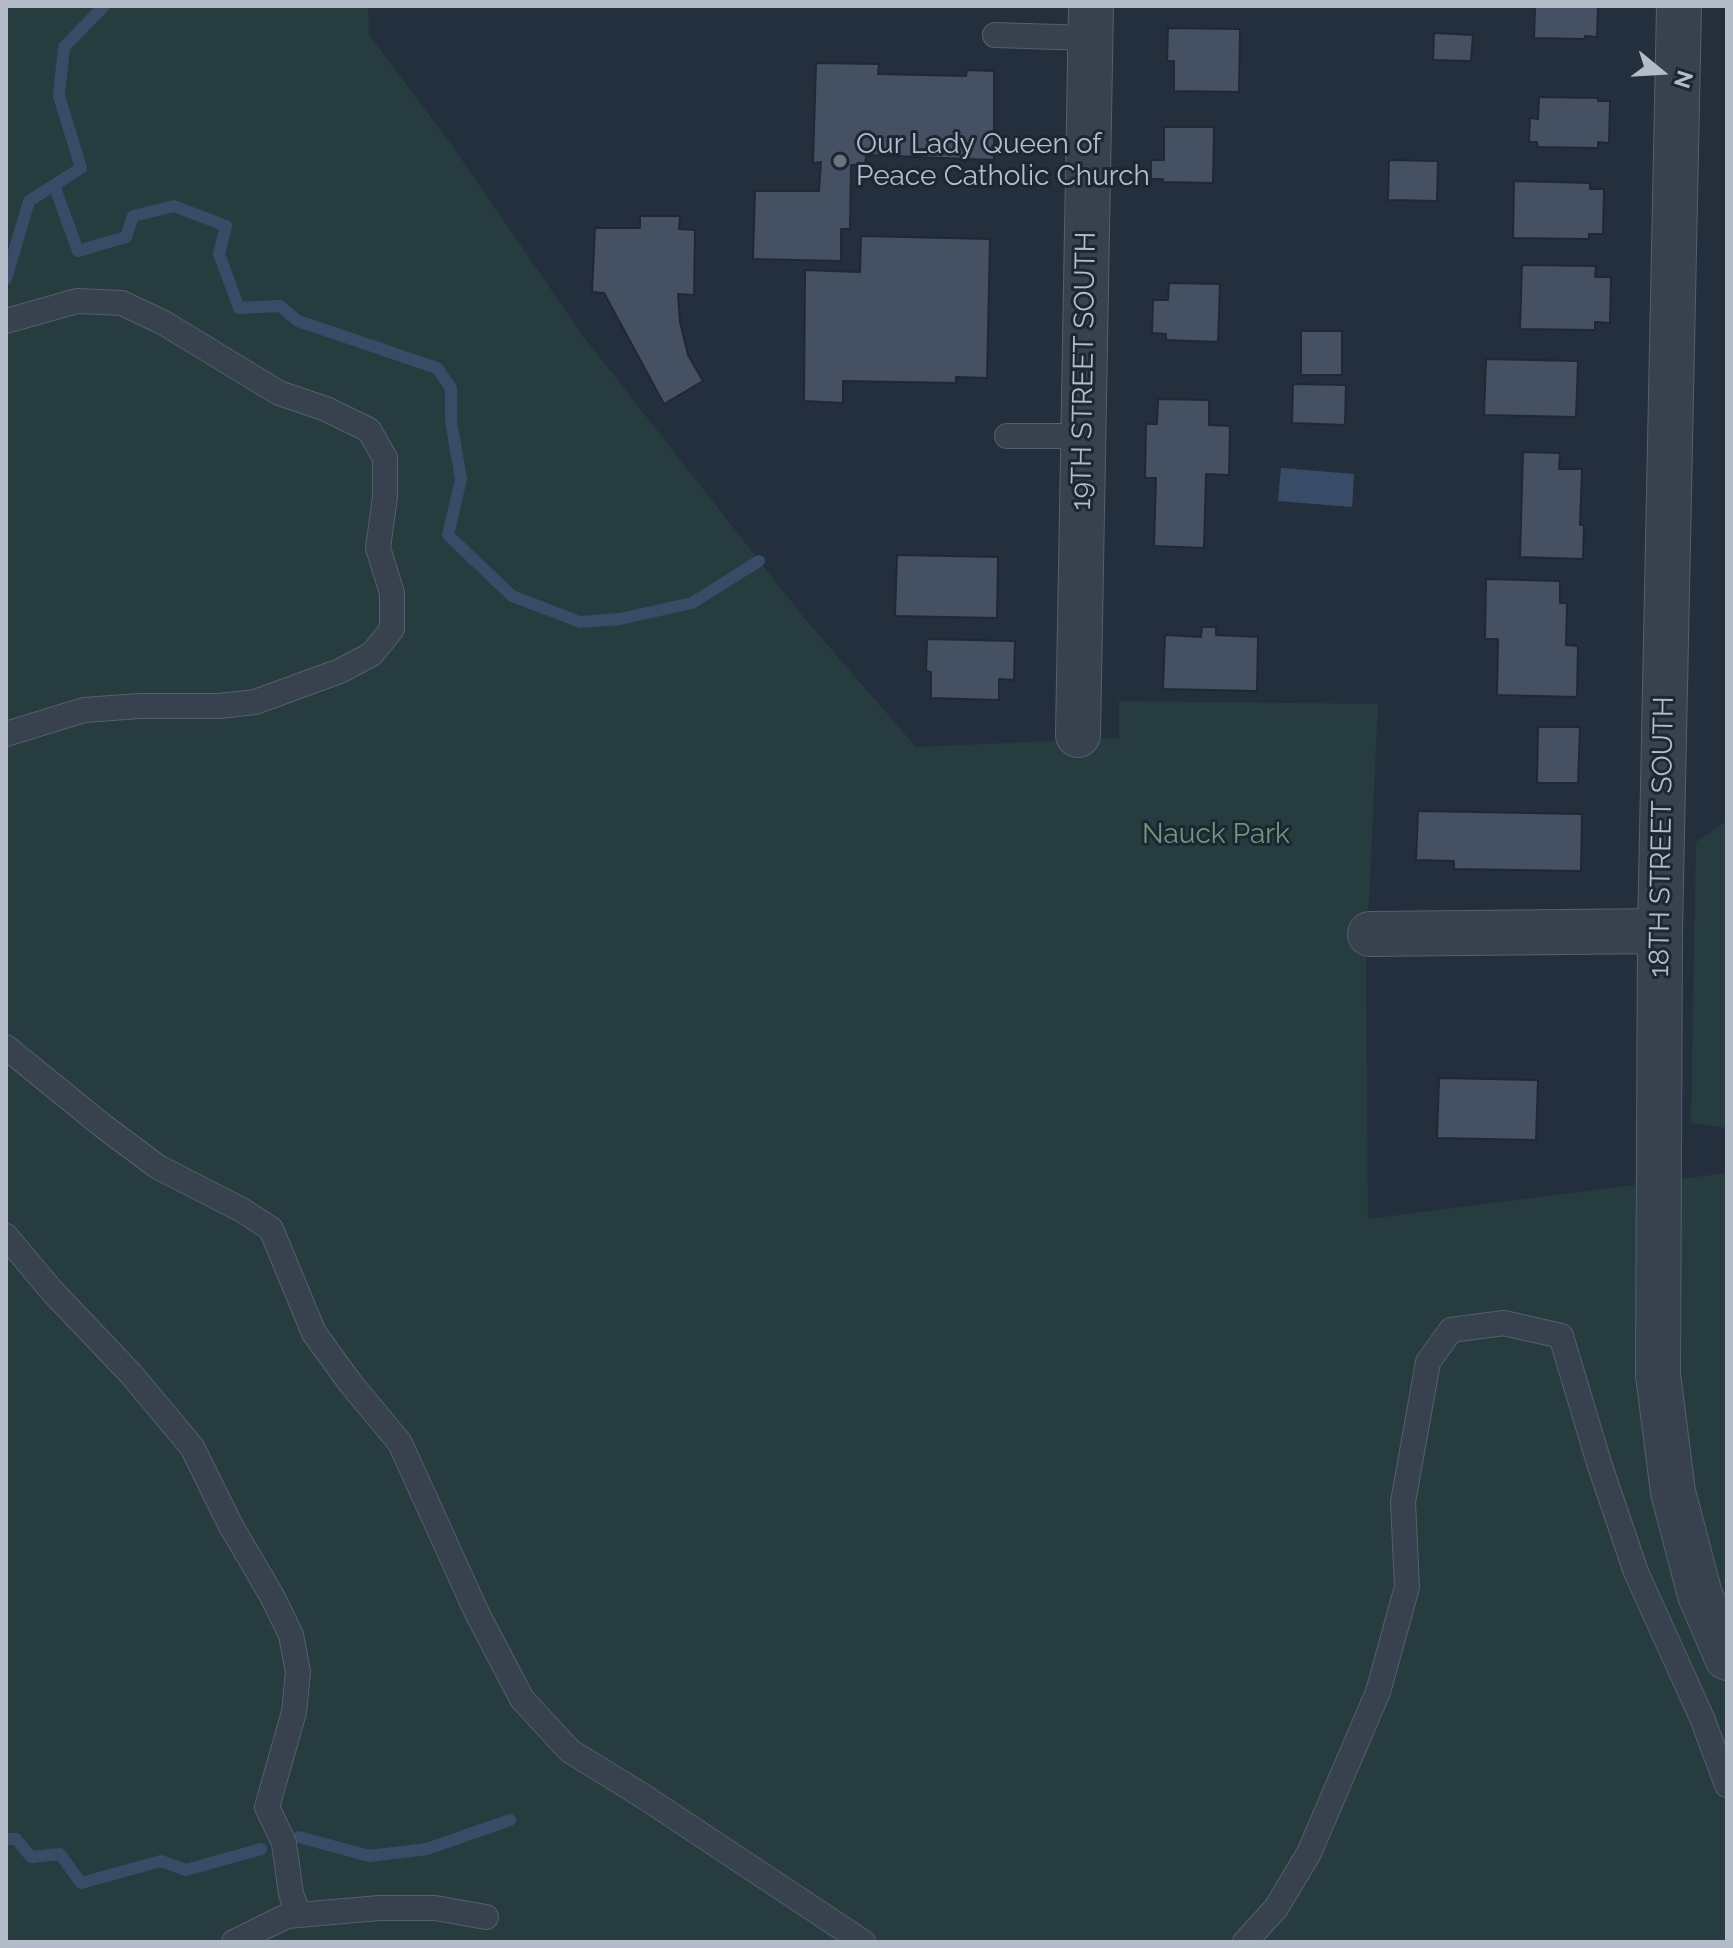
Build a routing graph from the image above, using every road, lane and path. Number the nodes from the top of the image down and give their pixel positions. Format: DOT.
graph roads {
  1 [pos="1679,6"];
  2 [pos="1090,22"];
  3 [pos="995,35"];
  4 [pos="6,321"];
  5 [pos="1007,436"];
  6 [pos="1082,436"];
  7 [pos="6,734"];
  8 [pos="1078,735"];
  9 [pos="1660,931"];
  10 [pos="1370,934"];
  11 [pos="6,1047"];
  12 [pos="6,1236"];
  13 [pos="1727,1658"];
  14 [pos="1727,1785"];
  15 [pos="299,1915"];
  16 [pos="486,1917"];
  17 [pos="234,1942"];
  18 [pos="863,1942"];
  19 [pos="1245,1942"];
  1 -- 9 [label="street, 18TH STREET SOUTH"];
  2 -- 3 [label="lane"];
  2 -- 6 [label="street, 19TH STREET SOUTH"];
  4 -- 7 [label="lane"];
  5 -- 6 [label="lane"];
  6 -- 8 [label="street, 19TH STREET SOUTH"];
  9 -- 10 [label="street"];
  9 -- 13 [label="street, 18TH STREET SOUTH"];
  11 -- 18 [label="lane"];
  12 -- 15 [label="lane"];
  14 -- 19 [label="lane"];
  15 -- 16 [label="lane"];
  15 -- 17 [label="lane"];
}
